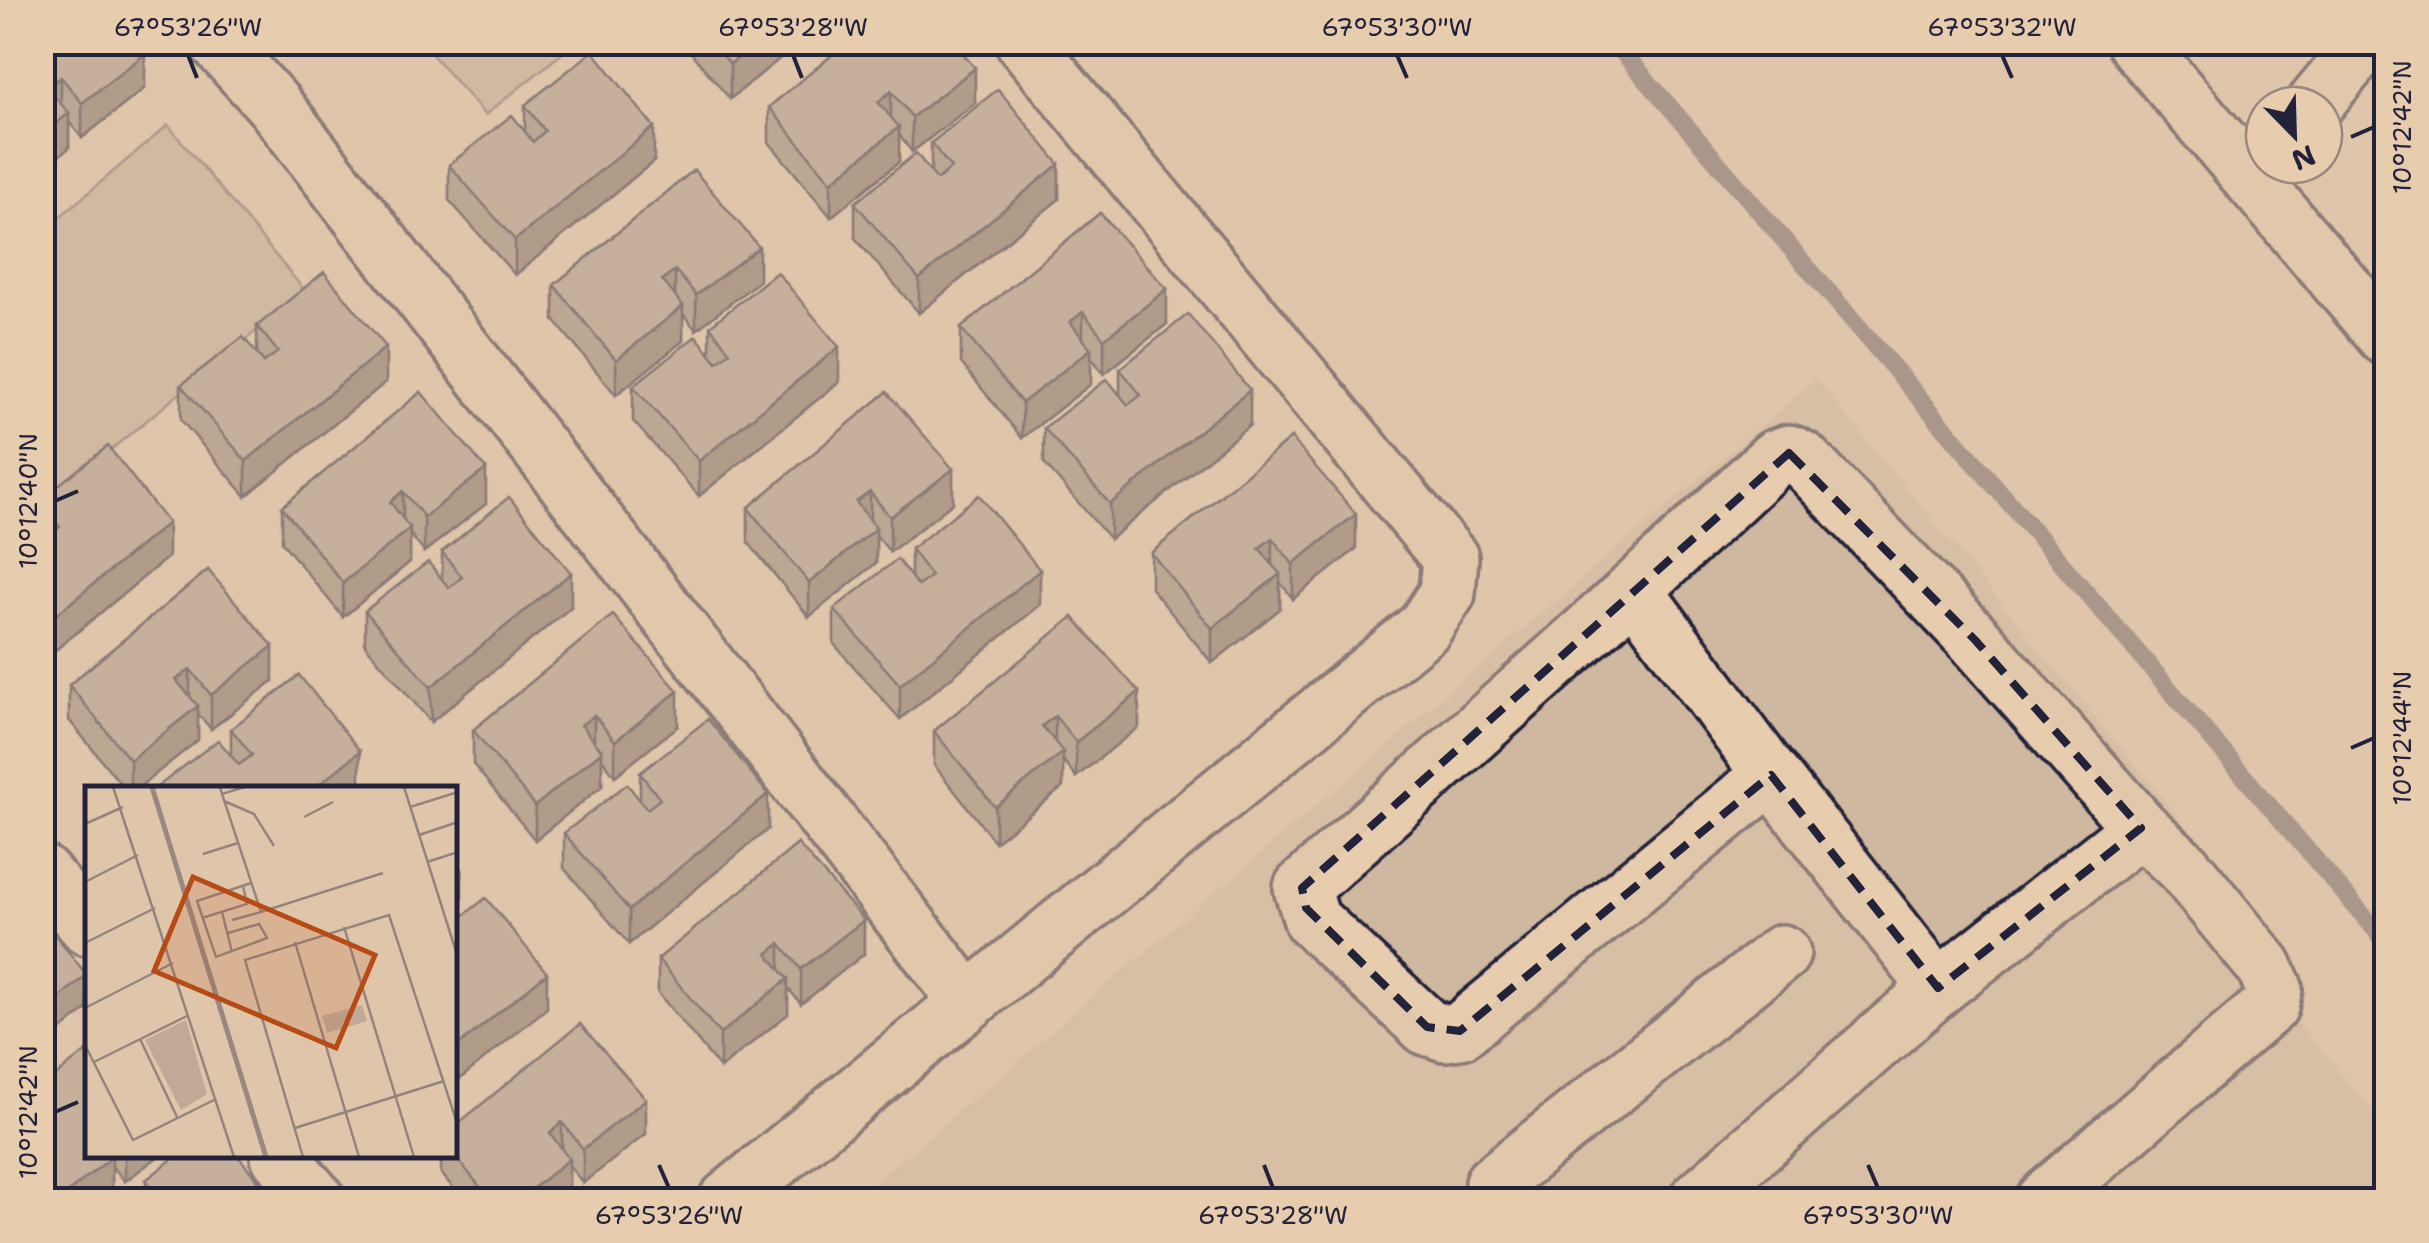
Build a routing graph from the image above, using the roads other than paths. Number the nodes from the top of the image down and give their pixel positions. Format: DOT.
graph roads {
  1 [pos="217,42"];
  2 [pos="1024,42"];
  3 [pos="2135,42"];
  4 [pos="2366,42"];
  5 [pos="2331,85"];
  6 [pos="2244,157"];
  7 [pos="2268,185"];
  8 [pos="2386,338"];
  9 [pos="1634,590"];
  10 [pos="1771,775"];
  11 [pos="2140,828"];
  12 [pos="42,873"];
  13 [pos="85,923"];
  14 [pos="1782,953"];
  15 [pos="1938,988"];
  16 [pos="968,1002"];
  17 [pos="281,1158"];
  18 [pos="1492,1195"];
  19 [pos="317,1200"];
  20 [pos="728,1200"];
  21 [pos="1697,1200"];
  22 [pos="2044,1200"];
  1 -- 16 [label="street"];
  2 -- 16 [label="street"];
  3 -- 6 [label="street"];
  4 -- 5 [label="street"];
  7 -- 8 [label="street"];
  9 -- 10 [label="street"];
  9 -- 10 [label="street"];
  9 -- 11 [label="street"];
  10 -- 15 [label="street"];
  11 -- 15 [label="street"];
  11 -- 22 [label="street"];
  12 -- 13 [label="street"];
  14 -- 18 [label="street"];
  15 -- 21 [label="street"];
  16 -- 20 [label="street"];
  17 -- 19 [label="street"];
}
